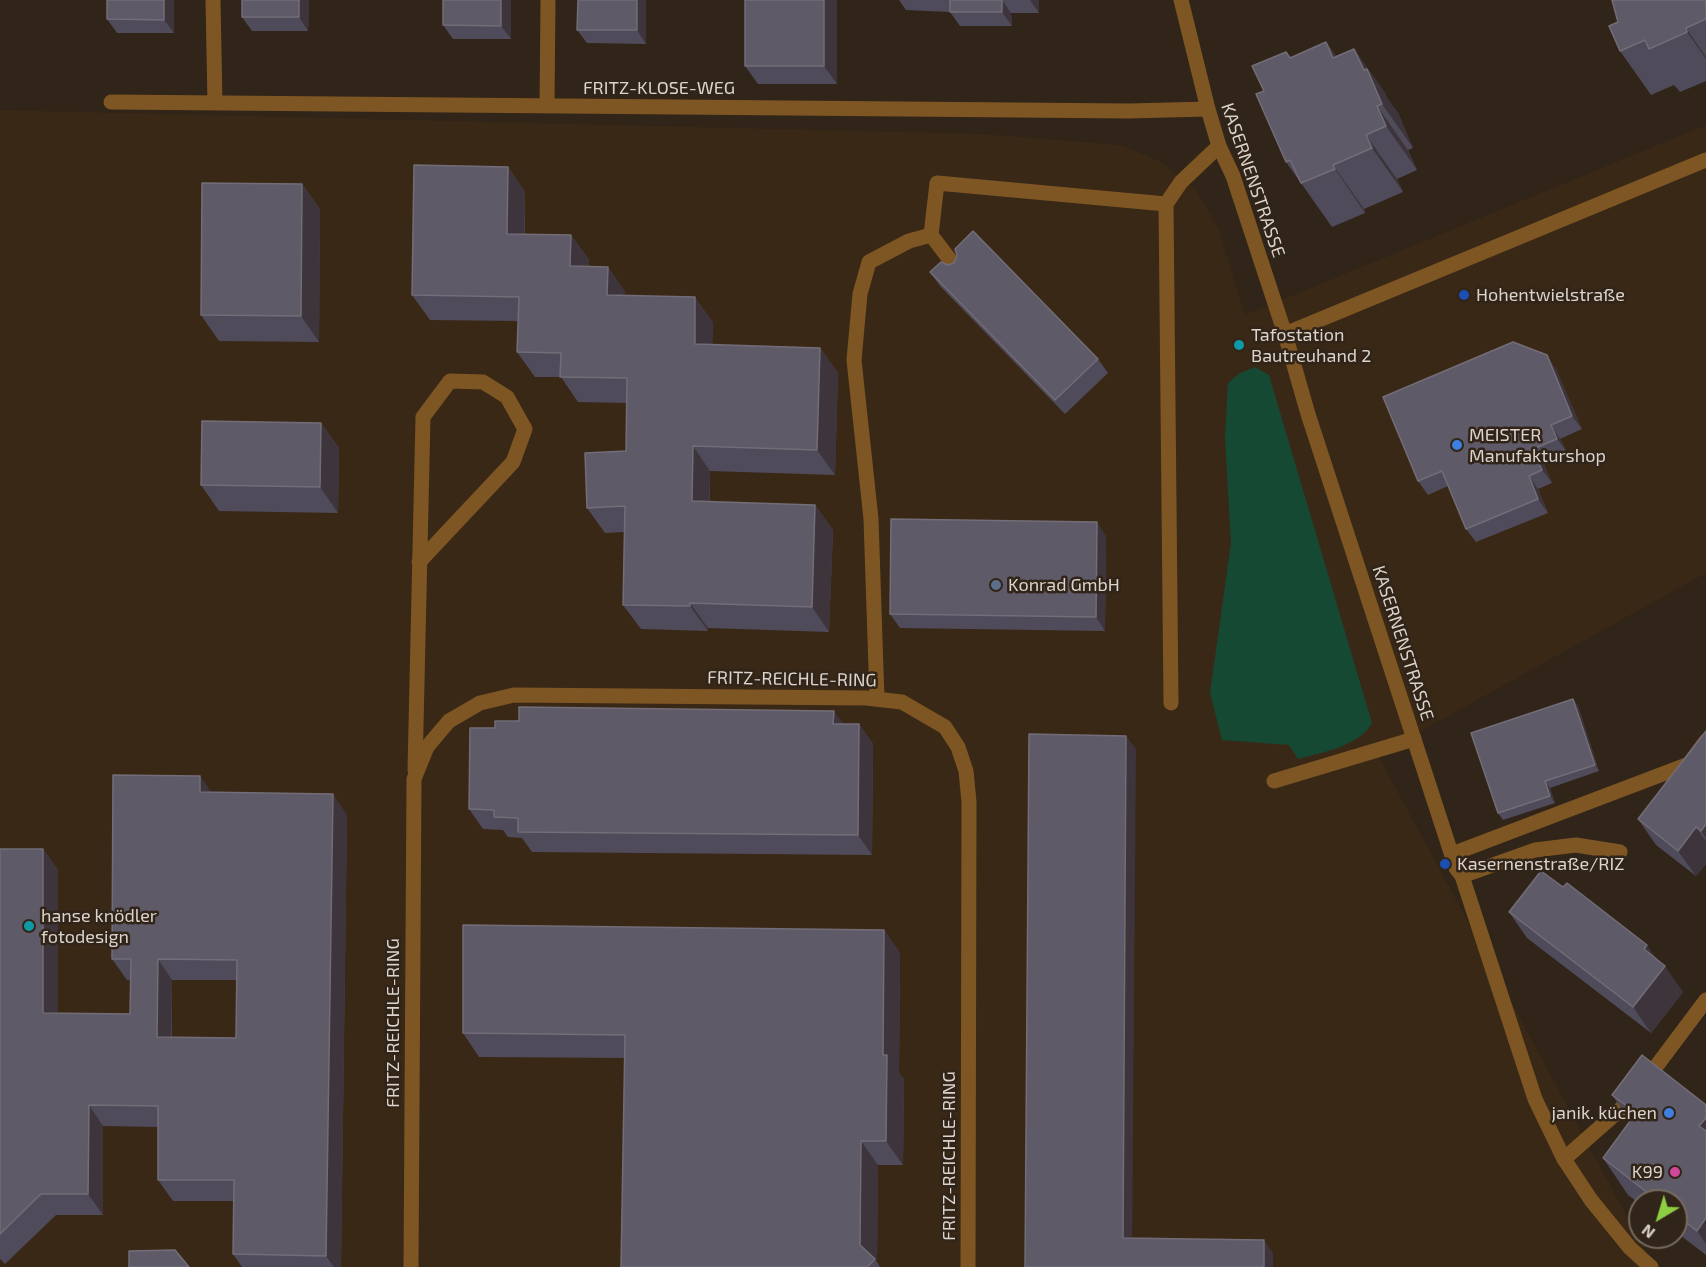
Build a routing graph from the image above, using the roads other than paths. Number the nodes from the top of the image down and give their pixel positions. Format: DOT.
graph roads {
  1 [pos="213,0"];
  2 [pos="548,0"];
  3 [pos="1181,0"];
  4 [pos="111,102"];
  5 [pos="215,103"];
  6 [pos="547,106"];
  7 [pos="1208,109"];
  8 [pos="1219,146"];
  9 [pos="1706,160"];
  10 [pos="1166,204"];
  11 [pos="931,235"];
  12 [pos="957,269"];
  13 [pos="1285,334"];
  14 [pos="419,562"];
  15 [pos="877,699"];
  16 [pos="1171,703"];
  17 [pos="1414,739"];
  18 [pos="1706,741"];
  19 [pos="414,779"];
  20 [pos="1274,781"];
  21 [pos="1620,852"];
  22 [pos="1452,854"];
  23 [pos="1462,876"];
  24 [pos="1706,1000"];
  25 [pos="1564,1159"];
  26 [pos="411,1267"];
  27 [pos="968,1267"];
  28 [pos="1651,1267"];
  1 -- 5 [label="street"];
  2 -- 6 [label="street"];
  3 -- 7 [label="street, KASERNENSTRASSE"];
  4 -- 5 [label="street, FRITZ-KLOSE-WEG"];
  5 -- 6 [label="street, FRITZ-KLOSE-WEG"];
  6 -- 7 [label="street, FRITZ-KLOSE-WEG"];
  7 -- 8 [label="street, KASERNENSTRASSE"];
  8 -- 10 [label="street"];
  8 -- 13 [label="street, KASERNENSTRASSE"];
  9 -- 13 [label="street"];
  10 -- 11 [label="street"];
  10 -- 16 [label="street"];
  11 -- 12 [label="street"];
  11 -- 15 [label="street"];
  13 -- 17 [label="street, KASERNENSTRASSE"];
  14 -- 14 [label="street, FRITZ-REICHLE-RING"];
  14 -- 19 [label="street, FRITZ-REICHLE-RING"];
  15 -- 19 [label="street, FRITZ-REICHLE-RING"];
  15 -- 27 [label="street, FRITZ-REICHLE-RING"];
  17 -- 20 [label="street"];
  17 -- 22 [label="street, KASERNENSTRASSE"];
  18 -- 22 [label="street"];
  19 -- 26 [label="street, FRITZ-REICHLE-RING"];
  21 -- 23 [label="street"];
  22 -- 23 [label="street, KASERNENSTRASSE"];
  23 -- 25 [label="street, KASERNENSTRASSE"];
  24 -- 25 [label="street"];
  25 -- 28 [label="street, KASERNENSTRASSE"];
}
